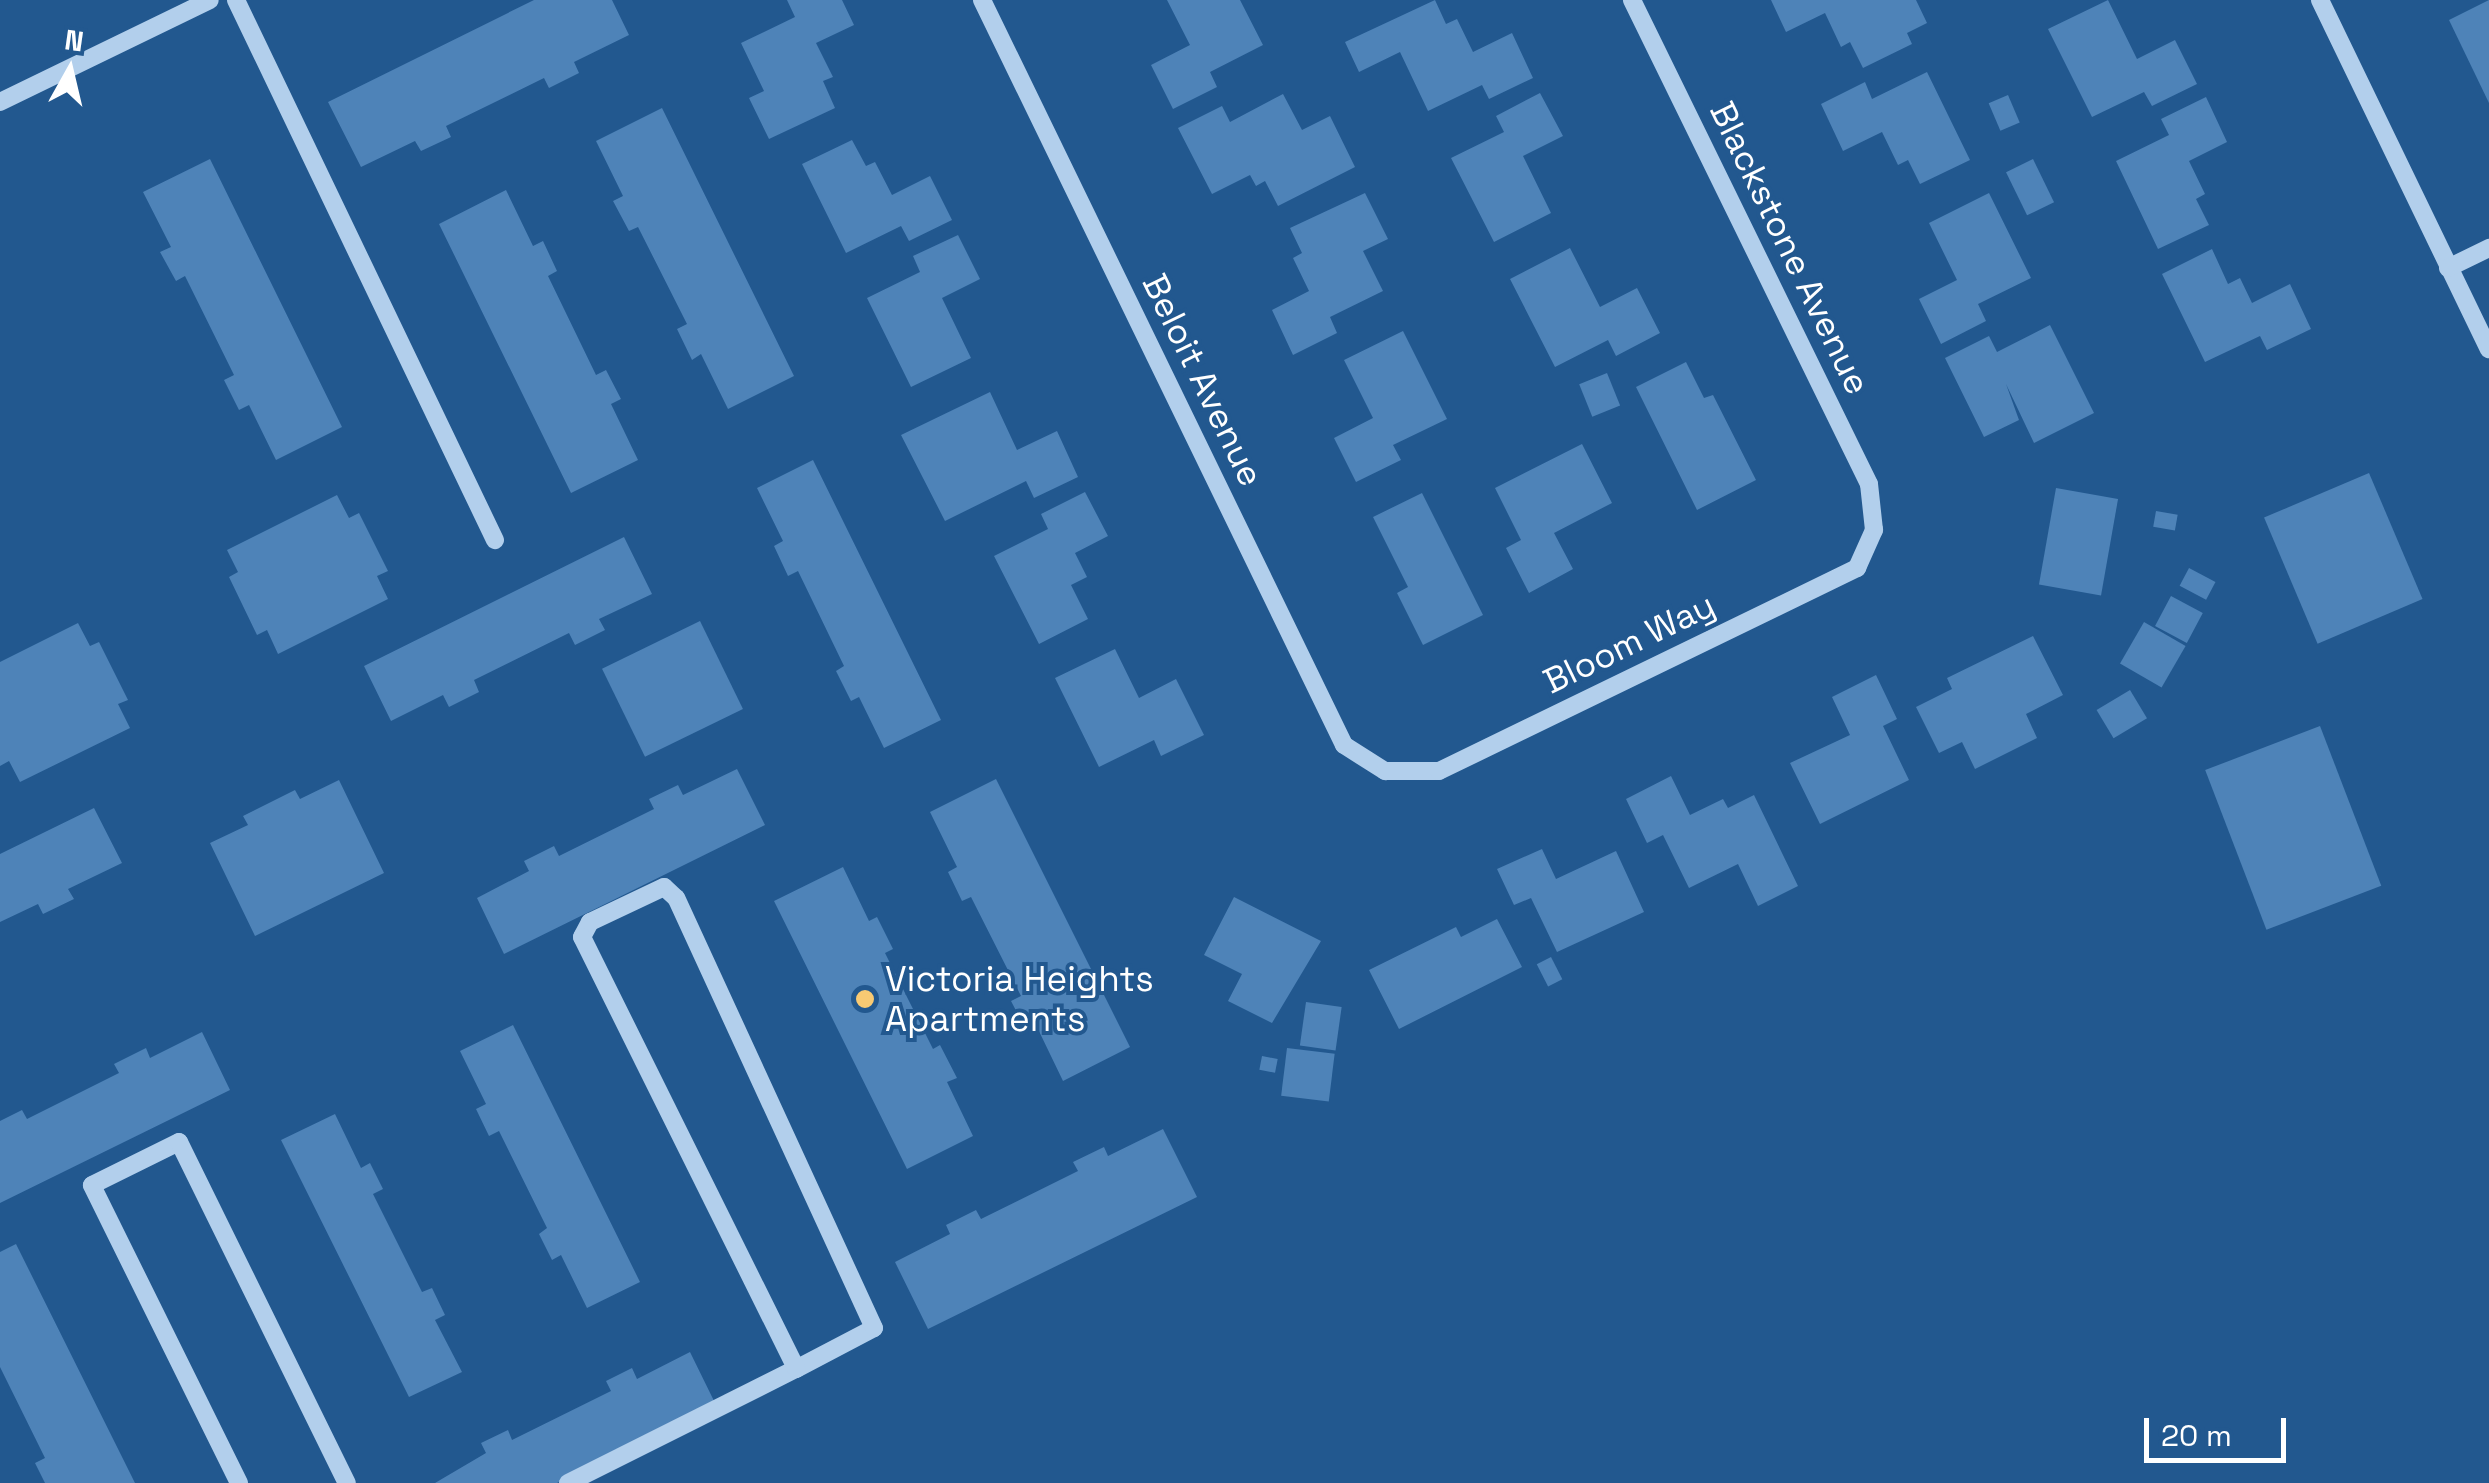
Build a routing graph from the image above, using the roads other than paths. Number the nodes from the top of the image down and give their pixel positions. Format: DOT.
graph roads {
  1 [pos="210,0"];
  2 [pos="236,0"];
  3 [pos="982,0"];
  4 [pos="1632,0"];
  5 [pos="2320,0"];
  6 [pos="0,102"];
  7 [pos="2489,248"];
  8 [pos="2448,268"];
  9 [pos="2489,348"];
  10 [pos="1874,530"];
  11 [pos="495,540"];
  12 [pos="1385,771"];
  13 [pos="796,1369"];
  14 [pos="239,1483"];
  15 [pos="346,1483"];
  16 [pos="568,1483"];
  1 -- 6 [label="street"];
  2 -- 11 [label="street"];
  3 -- 12 [label="street, Beloit Avenue"];
  4 -- 10 [label="street, Blackstone Avenue"];
  5 -- 8 [label="street"];
  7 -- 8 [label="street"];
  8 -- 9 [label="street"];
  10 -- 12 [label="street, Bloom Way"];
  13 -- 13 [label="street"];
  13 -- 16 [label="street"];
  14 -- 15 [label="street"];
}
